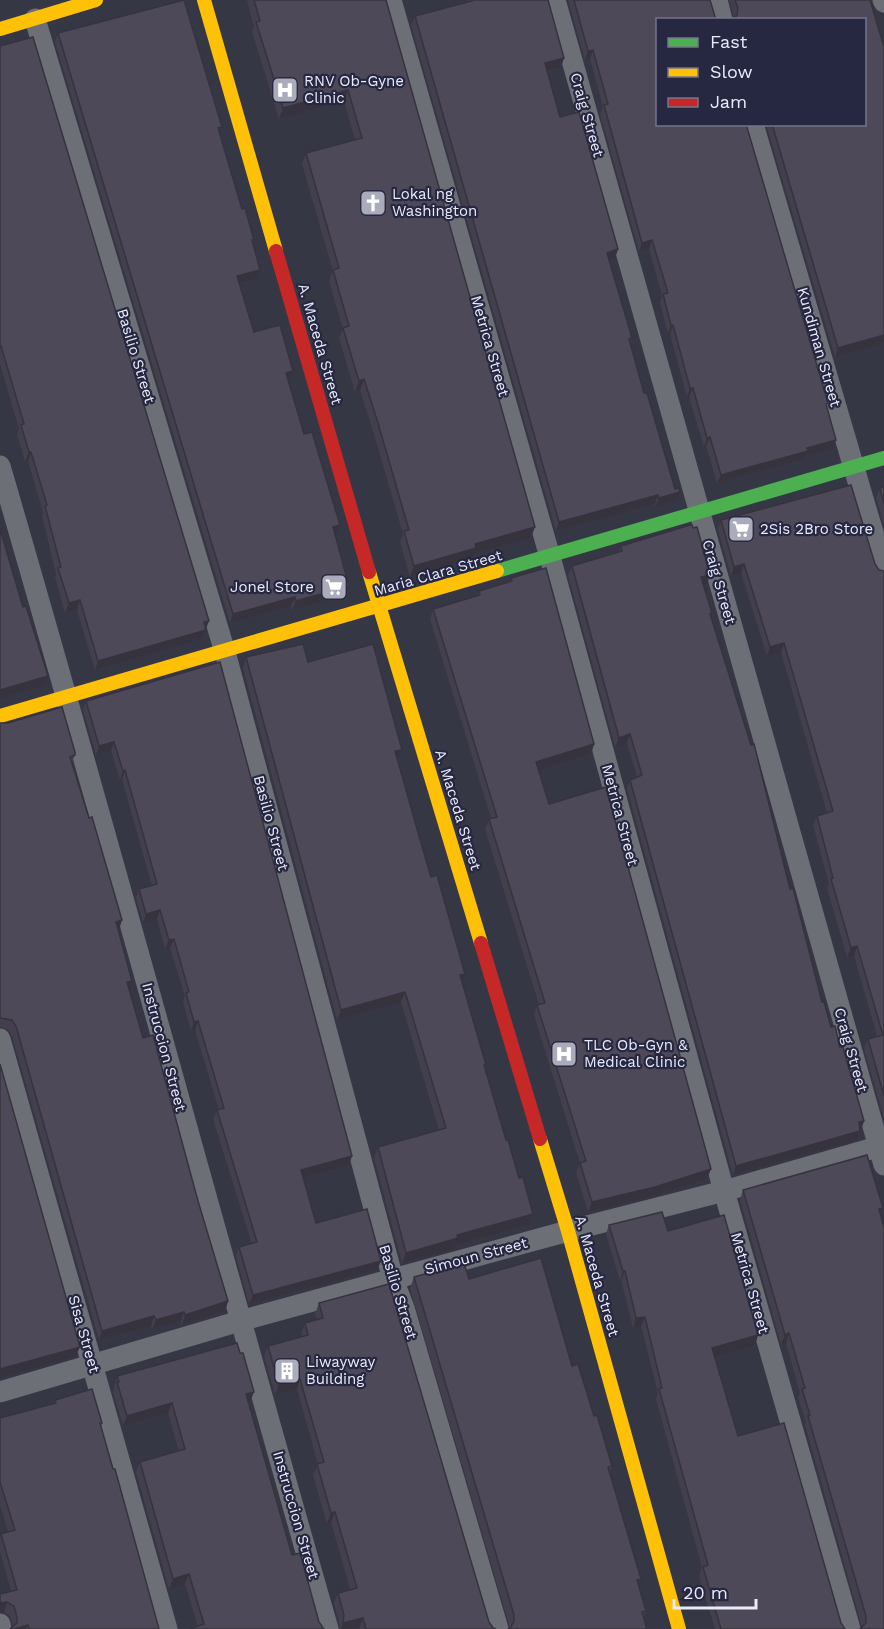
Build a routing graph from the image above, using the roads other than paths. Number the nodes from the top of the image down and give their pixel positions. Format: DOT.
graph roads {
  1 [pos="96,0"];
  2 [pos="204,0"];
  3 [pos="391,0"];
  4 [pos="555,0"];
  5 [pos="717,0"];
  6 [pos="722,18"];
  7 [pos="35,19"];
  8 [pos="0,29"];
  9 [pos="754,126"];
  10 [pos="884,458"];
  11 [pos="0,466"];
  12 [pos="854,467"];
  13 [pos="699,513"];
  14 [pos="550,557"];
  15 [pos="884,570"];
  16 [pos="379,607"];
  17 [pos="225,652"];
  18 [pos="68,697"];
  19 [pos="0,716"];
  20 [pos="0,1040"];
  21 [pos="882,1152"];
  22 [pos="724,1191"];
  23 [pos="568,1231"];
  24 [pos="393,1279"];
  25 [pos="240,1321"];
  26 [pos="92,1365"];
  27 [pos="0,1392"];
  28 [pos="0,1624"];
  29 [pos="1,1629"];
  30 [pos="167,1629"];
  31 [pos="328,1629"];
  32 [pos="498,1629"];
  33 [pos="679,1629"];
  34 [pos="850,1629"];
  1 -- 7 [label="main road"];
  2 -- 16 [label="main road, A. Maceda Street"];
  3 -- 14 [label="street, Metrica Street"];
  4 -- 13 [label="street, Craig Street"];
  5 -- 6 [label="street"];
  7 -- 8 [label="main road"];
  7 -- 17 [label="street, Basilio Street"];
  9 -- 12 [label="street, Kundiman Street"];
  10 -- 12 [label="main road, Maria Clara Street"];
  11 -- 18 [label="street, Instruccion Street"];
  12 -- 13 [label="main road, Maria Clara Street"];
  12 -- 15 [label="street, Kundiman Street"];
  13 -- 14 [label="main road, Maria Clara Street"];
  13 -- 21 [label="street, Craig Street"];
  14 -- 16 [label="main road, Maria Clara Street"];
  14 -- 22 [label="street, Metrica Street"];
  16 -- 17 [label="main road, Maria Clara Street"];
  16 -- 23 [label="main road, A. Maceda Street"];
  17 -- 18 [label="main road, Maria Clara Street"];
  17 -- 24 [label="street, Basilio Street"];
  18 -- 19 [label="main road, Maria Clara Street"];
  18 -- 25 [label="street, Instruccion Street"];
  20 -- 26 [label="street, Sisa Street"];
  21 -- 22 [label="street, Simoun Street"];
  22 -- 23 [label="street, Simoun Street"];
  22 -- 34 [label="street, Metrica Street"];
  23 -- 24 [label="street, Simoun Street"];
  23 -- 33 [label="main road, A. Maceda Street"];
  24 -- 25 [label="street, Simoun Street"];
  24 -- 32 [label="street, Basilio Street"];
  25 -- 26 [label="street, Simoun Street"];
  25 -- 31 [label="street, Instruccion Street"];
  26 -- 27 [label="street, Simoun Street"];
  26 -- 30 [label="street, Sisa Street"];
  28 -- 29 [label="street"];
}
